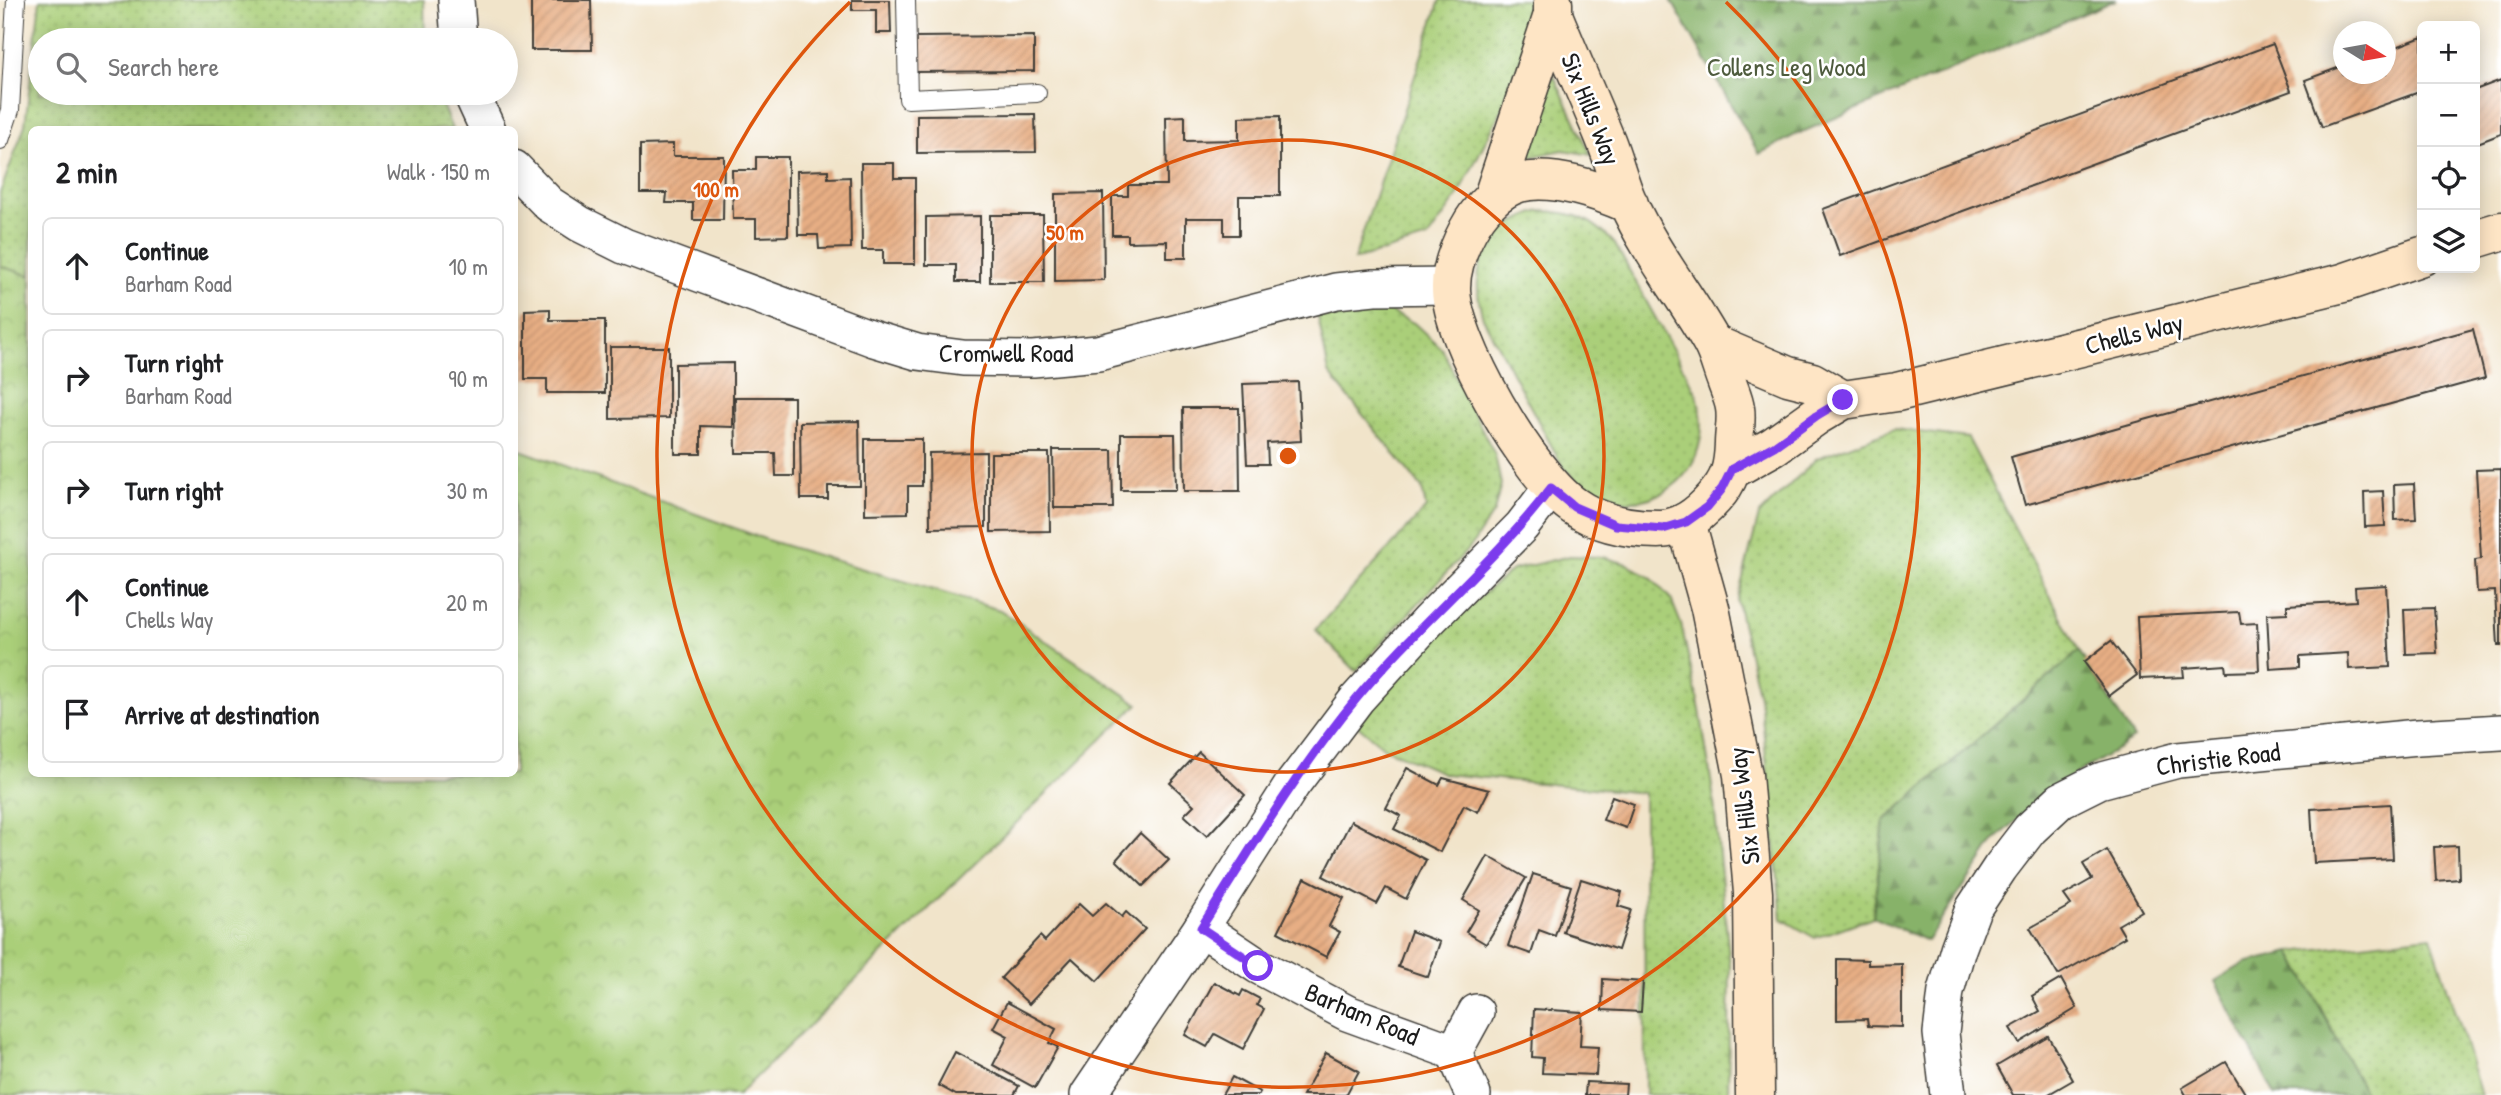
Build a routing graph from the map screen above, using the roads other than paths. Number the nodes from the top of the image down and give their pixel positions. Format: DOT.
graph roads {
  1 [pos="16,0"];
  2 [pos="456,0"];
  3 [pos="906,0"];
  4 [pos="1553,7"];
  5 [pos="458,28"];
  6 [pos="1037,93"];
  7 [pos="477,105"];
  8 [pos="486,126"];
  9 [pos="0,140"];
  10 [pos="518,172"];
  11 [pos="1493,197"];
  12 [pos="1629,204"];
  13 [pos="2501,231"];
  14 [pos="2480,237"];
  15 [pos="2417,258"];
  16 [pos="1450,286"];
  17 [pos="1713,344"];
  18 [pos="1843,400"];
  19 [pos="1732,469"];
  20 [pos="1551,488"];
  21 [pos="1686,522"];
  22 [pos="2501,733"];
  23 [pos="1201,928"];
  24 [pos="1476,1012"];
  25 [pos="1454,1052"];
  26 [pos="1088,1095"];
  27 [pos="1473,1095"];
  28 [pos="1755,1095"];
  29 [pos="1948,1095"];
  1 -- 9 [label="lane"];
  2 -- 5 [label="street"];
  3 -- 6 [label="lane"];
  4 -- 11 [label="street, Six Hills Way"];
  4 -- 12 [label="street, Six Hills Way"];
  7 -- 8 [label="street"];
  10 -- 16 [label="street, Cromwell Road"];
  11 -- 12 [label="street"];
  11 -- 16 [label="street"];
  12 -- 17 [label="street, Six Hills Way"];
  13 -- 14 [label="street"];
  15 -- 18 [label="street, Chells Way"];
  16 -- 20 [label="street"];
  17 -- 18 [label="street"];
  17 -- 19 [label="street, Six Hills Way"];
  18 -- 19 [label="street, Chells Way"];
  19 -- 21 [label="street"];
  20 -- 21 [label="street"];
  20 -- 23 [label="street"];
  21 -- 28 [label="street, Six Hills Way"];
  22 -- 29 [label="street, Christie Road"];
  23 -- 25 [label="street, Barham Road"];
  23 -- 26 [label="street"];
  24 -- 25 [label="street, Barham Road"];
  25 -- 27 [label="street, Barham Road"];
}
